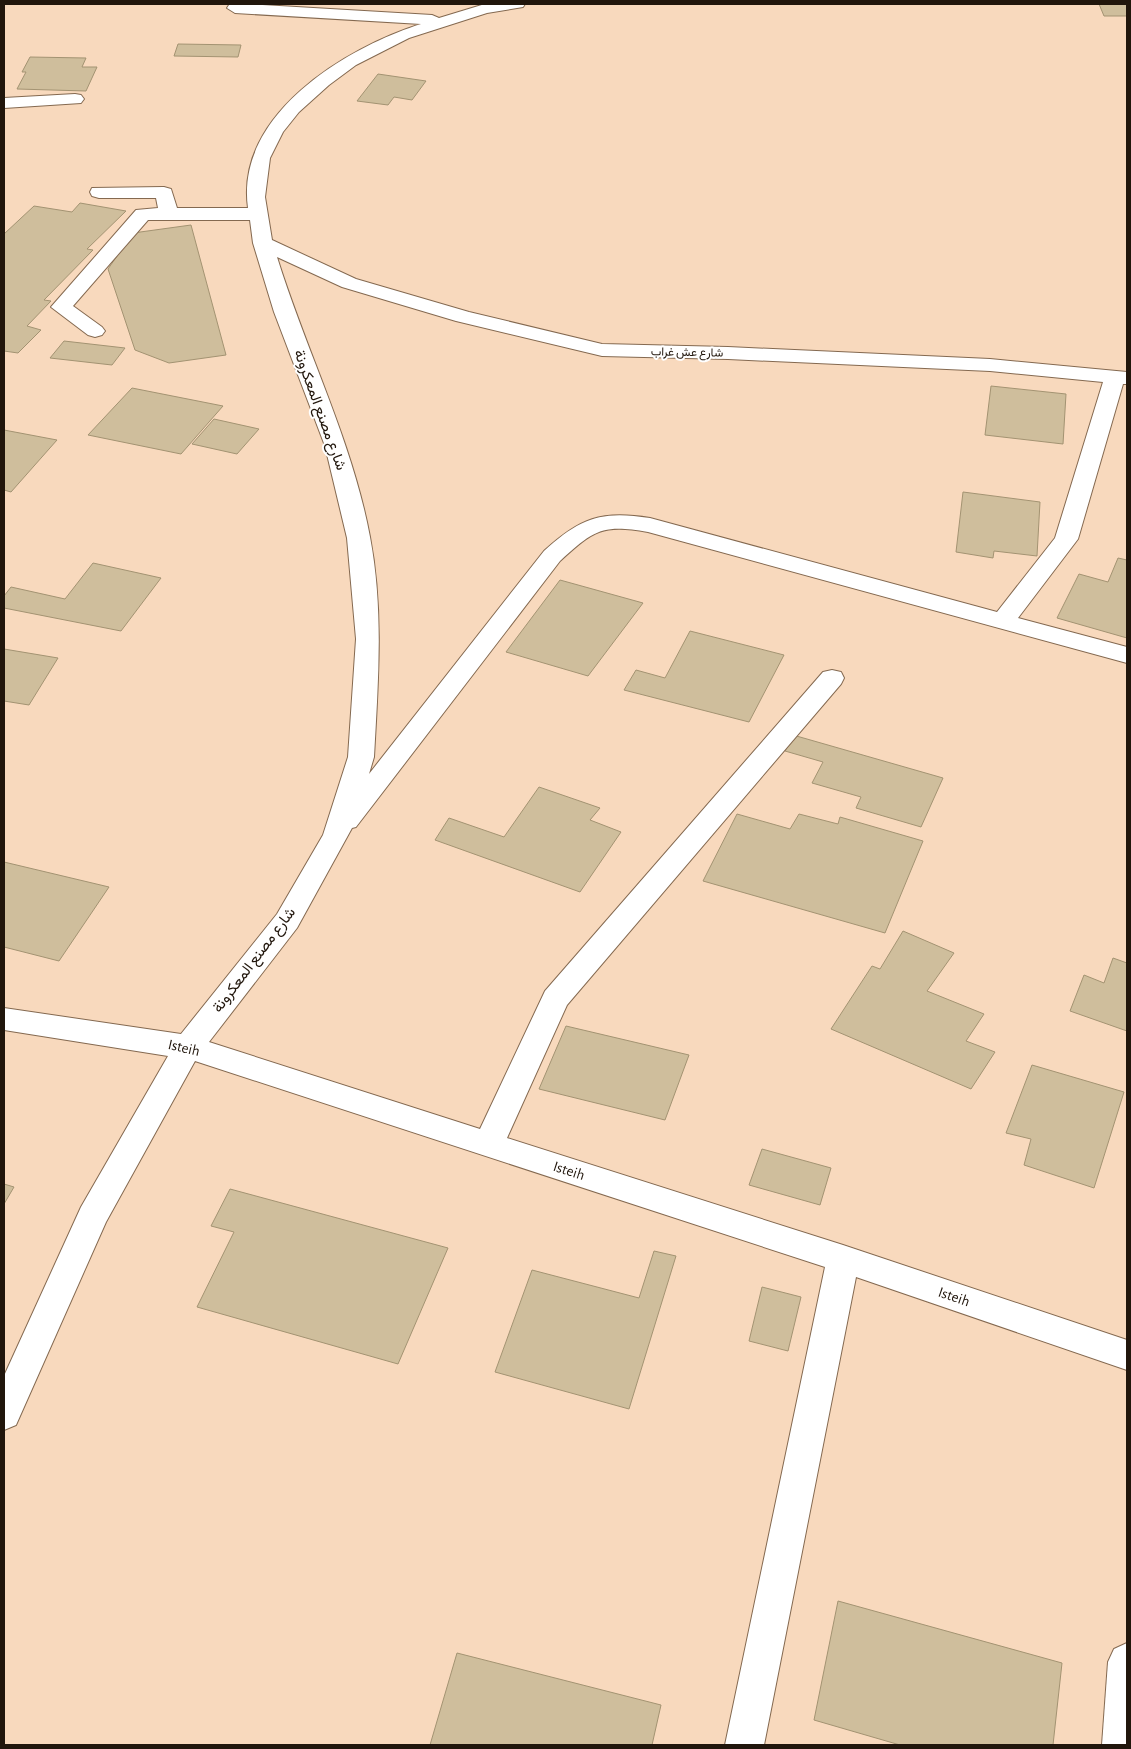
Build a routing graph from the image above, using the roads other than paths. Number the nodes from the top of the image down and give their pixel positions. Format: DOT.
graph roads {
  1 [pos="517,4"];
  2 [pos="235,8"];
  3 [pos="449,20"];
  4 [pos="75,99"];
  5 [pos="4,102"];
  6 [pos="99,192"];
  7 [pos="169,214"];
  8 [pos="259,214"];
  9 [pos="263,243"];
  10 [pos="95,331"];
  11 [pos="1121,377"];
  12 [pos="1003,621"];
  13 [pos="1127,655"];
  14 [pos="832,678"];
  15 [pos="336,835"];
  16 [pos="4,1019"];
  17 [pos="188,1047"];
  18 [pos="488,1145"];
  19 [pos="843,1259"];
  20 [pos="1127,1355"];
  21 [pos="4,1414"];
  22 [pos="1127,1662"];
  23 [pos="745,1745"];
  24 [pos="1121,1745"];
  1 -- 3 [label="street, شارع مصنع المعكرونة"];
  2 -- 3 [label="street"];
  3 -- 8 [label="street, شارع مصنع المعكرونة"];
  4 -- 5 [label="street"];
  6 -- 7 [label="street"];
  7 -- 8 [label="street"];
  7 -- 10 [label="street"];
  8 -- 9 [label="street, شارع مصنع المعكرونة"];
  9 -- 11 [label="street, شارع عش غراب"];
  9 -- 15 [label="street, شارع مصنع المعكرونة"];
  11 -- 12 [label="street"];
  12 -- 13 [label="street"];
  12 -- 15 [label="street"];
  14 -- 18 [label="street"];
  15 -- 17 [label="street, شارع مصنع المعكرونة"];
  16 -- 17 [label="street, Isteih"];
  17 -- 18 [label="street, Isteih"];
  17 -- 21 [label="street, شارع مصنع المعكرونة"];
  18 -- 19 [label="street, Isteih"];
  19 -- 20 [label="street, Isteih"];
  19 -- 23 [label="street"];
  22 -- 24 [label="street"];
}
